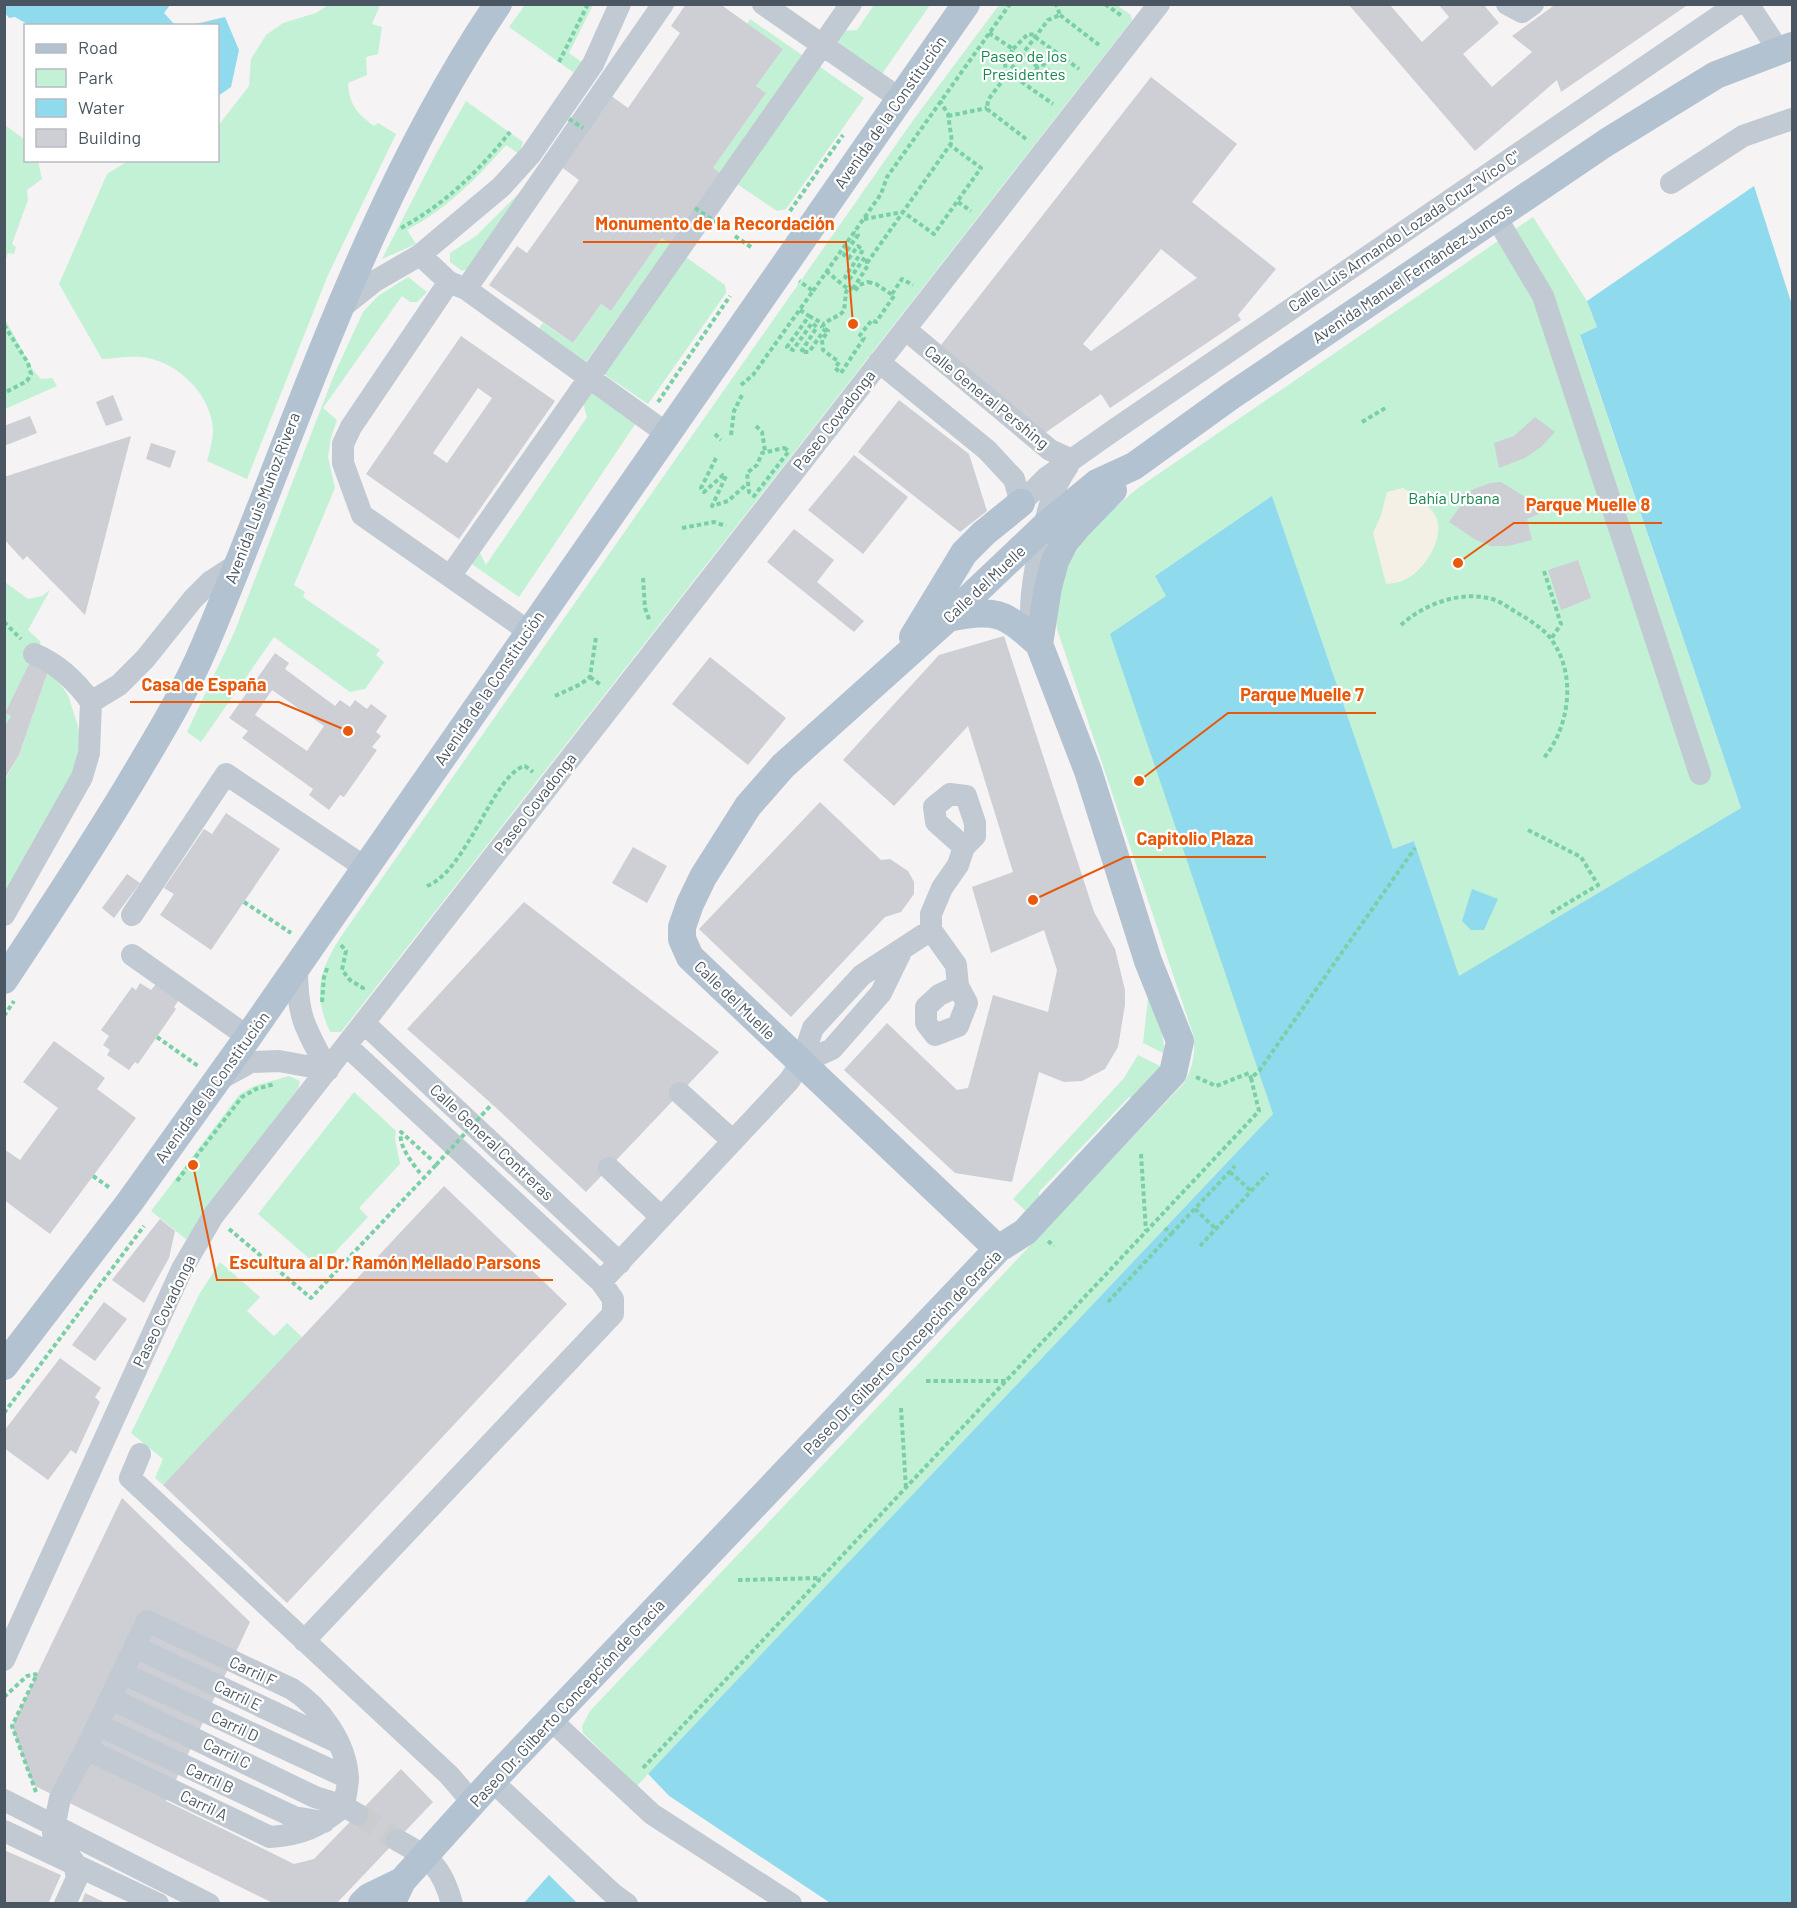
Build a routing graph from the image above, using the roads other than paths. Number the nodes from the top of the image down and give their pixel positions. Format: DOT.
graph roads {
  1 [pos="498,4"];
  2 [pos="620,4"];
  3 [pos="663,4"];
  4 [pos="763,4"];
  5 [pos="851,4"];
  6 [pos="966,4"];
  7 [pos="1737,4"];
  8 [pos="1748,4"];
  9 [pos="1152,7"];
  10 [pos="823,45"];
  11 [pos="1786,48"];
  12 [pos="899,98"];
  13 [pos="1792,118"];
  14 [pos="1671,183"];
  15 [pos="1496,217"];
  16 [pos="420,255"];
  17 [pos="458,286"];
  18 [pos="338,311"];
  19 [pos="905,329"];
  20 [pos="879,362"];
  21 [pos="590,378"];
  22 [pos="666,433"];
  23 [pos="1072,460"];
  24 [pos="1134,466"];
  25 [pos="1021,503"];
  26 [pos="1046,525"];
  27 [pos="236,565"];
  28 [pos="451,575"];
  29 [pos="948,618"];
  30 [pos="528,631"];
  31 [pos="1039,644"];
  32 [pos="34,654"];
  33 [pos="894,666"];
  34 [pos="91,702"];
  35 [pos="1700,774"];
  36 [pos="964,847"];
  37 [pos="366,868"];
  38 [pos="4,915"];
  39 [pos="132,915"];
  40 [pos="931,930"];
  41 [pos="132,955"];
  42 [pos="297,967"];
  43 [pos="4,980"];
  44 [pos="958,986"];
  45 [pos="364,1023"];
  46 [pos="248,1038"];
  47 [pos="347,1046"];
  48 [pos="801,1063"];
  49 [pos="328,1070"];
  50 [pos="208,1074"];
  51 [pos="680,1093"];
  52 [pos="733,1141"];
  53 [pos="609,1168"];
  54 [pos="662,1217"];
  55 [pos="998,1249"];
  56 [pos="620,1263"];
  57 [pos="600,1282"];
  58 [pos="4,1366"];
  59 [pos="140,1454"];
  60 [pos="304,1641"];
  61 [pos="135,1647"];
  62 [pos="4,1660"];
  63 [pos="122,1673"];
  64 [pos="110,1698"];
  65 [pos="551,1720"];
  66 [pos="98,1725"];
  67 [pos="340,1744"];
  68 [pos="86,1749"];
  69 [pos="348,1778"];
  70 [pos="492,1782"];
  71 [pos="4,1800"];
  72 [pos="473,1803"];
  73 [pos="350,1810"];
  74 [pos="325,1822"];
  75 [pos="52,1824"];
  76 [pos="4,1831"];
  77 [pos="398,1840"];
  78 [pos="425,1856"];
  79 [pos="74,1862"];
  80 [pos="397,1892"];
  81 [pos="65,1904"];
  82 [pos="158,1904"];
  83 [pos="209,1904"];
  84 [pos="362,1904"];
  85 [pos="452,1904"];
  86 [pos="627,1904"];
  87 [pos="790,1904"];
  1 -- 18 [label="main road, Avenida Luis Muñoz Rivera"];
  2 -- 16 [label="street"];
  3 -- 17 [label="street"];
  4 -- 10 [label="street"];
  5 -- 10 [label="street"];
  6 -- 12 [label="main road, Avenida de la Constitución"];
  7 -- 23 [label="street, Calle Luis Armando Lozada Cruz \"Vico C\""];
  8 -- 11 [label="street"];
  9 -- 19 [label="street, Paseo Covadonga"];
  10 -- 12 [label="street"];
  10 -- 21 [label="street"];
  11 -- 15 [label="main road, Avenida Manuel Fernández Juncos"];
  12 -- 22 [label="main road, Avenida de la Constitución"];
  13 -- 14 [label="street"];
  15 -- 24 [label="main road, Avenida Manuel Fernández Juncos"];
  15 -- 35 [label="street"];
  16 -- 17 [label="street"];
  16 -- 18 [label="street"];
  17 -- 21 [label="street"];
  17 -- 28 [label="street"];
  18 -- 27 [label="main road, Avenida Luis Muñoz Rivera"];
  19 -- 20 [label="street, Paseo Covadonga"];
  19 -- 23 [label="street, Calle General Pershing"];
  20 -- 25 [label="street"];
  20 -- 45 [label="street, Paseo Covadonga"];
  21 -- 22 [label="street"];
  21 -- 28 [label="street"];
  22 -- 30 [label="main road, Avenida de la Constitución"];
  23 -- 25 [label="street, Calle Luis Armando Lozada Cruz \"Vico C\""];
  23 -- 26 [label="street"];
  24 -- 26 [label="main road, Avenida Manuel Fernández Juncos"];
  24 -- 31 [label="main road"];
  25 -- 33 [label="main road, Calle del Muelle"];
  26 -- 29 [label="main road, Calle del Muelle"];
  26 -- 31 [label="street"];
  27 -- 34 [label="street"];
  27 -- 43 [label="main road, Avenida Luis Muñoz Rivera"];
  28 -- 30 [label="street"];
  29 -- 31 [label="main road"];
  29 -- 33 [label="main road, Calle del Muelle"];
  30 -- 37 [label="main road, Avenida de la Constitución"];
  31 -- 55 [label="main road, Paseo Dr. Gilberto Concepción de Gracia"];
  32 -- 34 [label="street"];
  33 -- 48 [label="main road, Calle del Muelle"];
  34 -- 38 [label="street"];
  36 -- 40 [label="street"];
  37 -- 39 [label="street"];
  37 -- 42 [label="main road, Avenida de la Constitución"];
  40 -- 44 [label="street"];
  40 -- 48 [label="street"];
  41 -- 46 [label="street"];
  42 -- 46 [label="main road, Avenida de la Constitución"];
  42 -- 49 [label="street"];
  45 -- 47 [label="street, Paseo Covadonga"];
  45 -- 56 [label="street, Calle General Contreras"];
  46 -- 50 [label="main road, Avenida de la Constitución"];
  47 -- 49 [label="street, Paseo Covadonga"];
  47 -- 57 [label="street, Calle General Contreras"];
  48 -- 52 [label="street"];
  48 -- 55 [label="main road, Calle del Muelle"];
  49 -- 50 [label="street"];
  49 -- 62 [label="street, Paseo Covadonga"];
  50 -- 58 [label="main road, Avenida de la Constitución"];
  51 -- 52 [label="street"];
  52 -- 54 [label="street"];
  53 -- 54 [label="street"];
  54 -- 56 [label="street"];
  55 -- 65 [label="main road, Paseo Dr. Gilberto Concepción de Gracia"];
  56 -- 57 [label="street"];
  57 -- 60 [label="street"];
  59 -- 60 [label="street"];
  60 -- 72 [label="street"];
  61 -- 63 [label="street"];
  61 -- 67 [label="street, Carril E"];
  61 -- 67 [label="street, Carril F"];
  63 -- 64 [label="street"];
  63 -- 69 [label="street, Carril D"];
  64 -- 66 [label="street"];
  64 -- 73 [label="street, Carril C"];
  65 -- 70 [label="main road, Paseo Dr. Gilberto Concepción de Gracia"];
  65 -- 87 [label="street"];
  66 -- 68 [label="street"];
  66 -- 74 [label="street, Carril B"];
  67 -- 69 [label="street"];
  68 -- 74 [label="street, Carril A"];
  68 -- 75 [label="street"];
  69 -- 73 [label="street"];
  70 -- 72 [label="main road, Paseo Dr. Gilberto Concepción de Gracia"];
  70 -- 86 [label="street"];
  71 -- 75 [label="street"];
  72 -- 78 [label="main road, Paseo Dr. Gilberto Concepción de Gracia"];
  73 -- 74 [label="street, Carril A"];
  75 -- 79 [label="street"];
  75 -- 83 [label="street"];
  76 -- 79 [label="street"];
  77 -- 78 [label="street"];
  78 -- 80 [label="main road, Paseo Dr. Gilberto Concepción de Gracia"];
  78 -- 85 [label="street"];
  79 -- 81 [label="street"];
  79 -- 82 [label="street"];
  80 -- 84 [label="main road, Paseo Dr. Gilberto Concepción de Gracia"];
}
